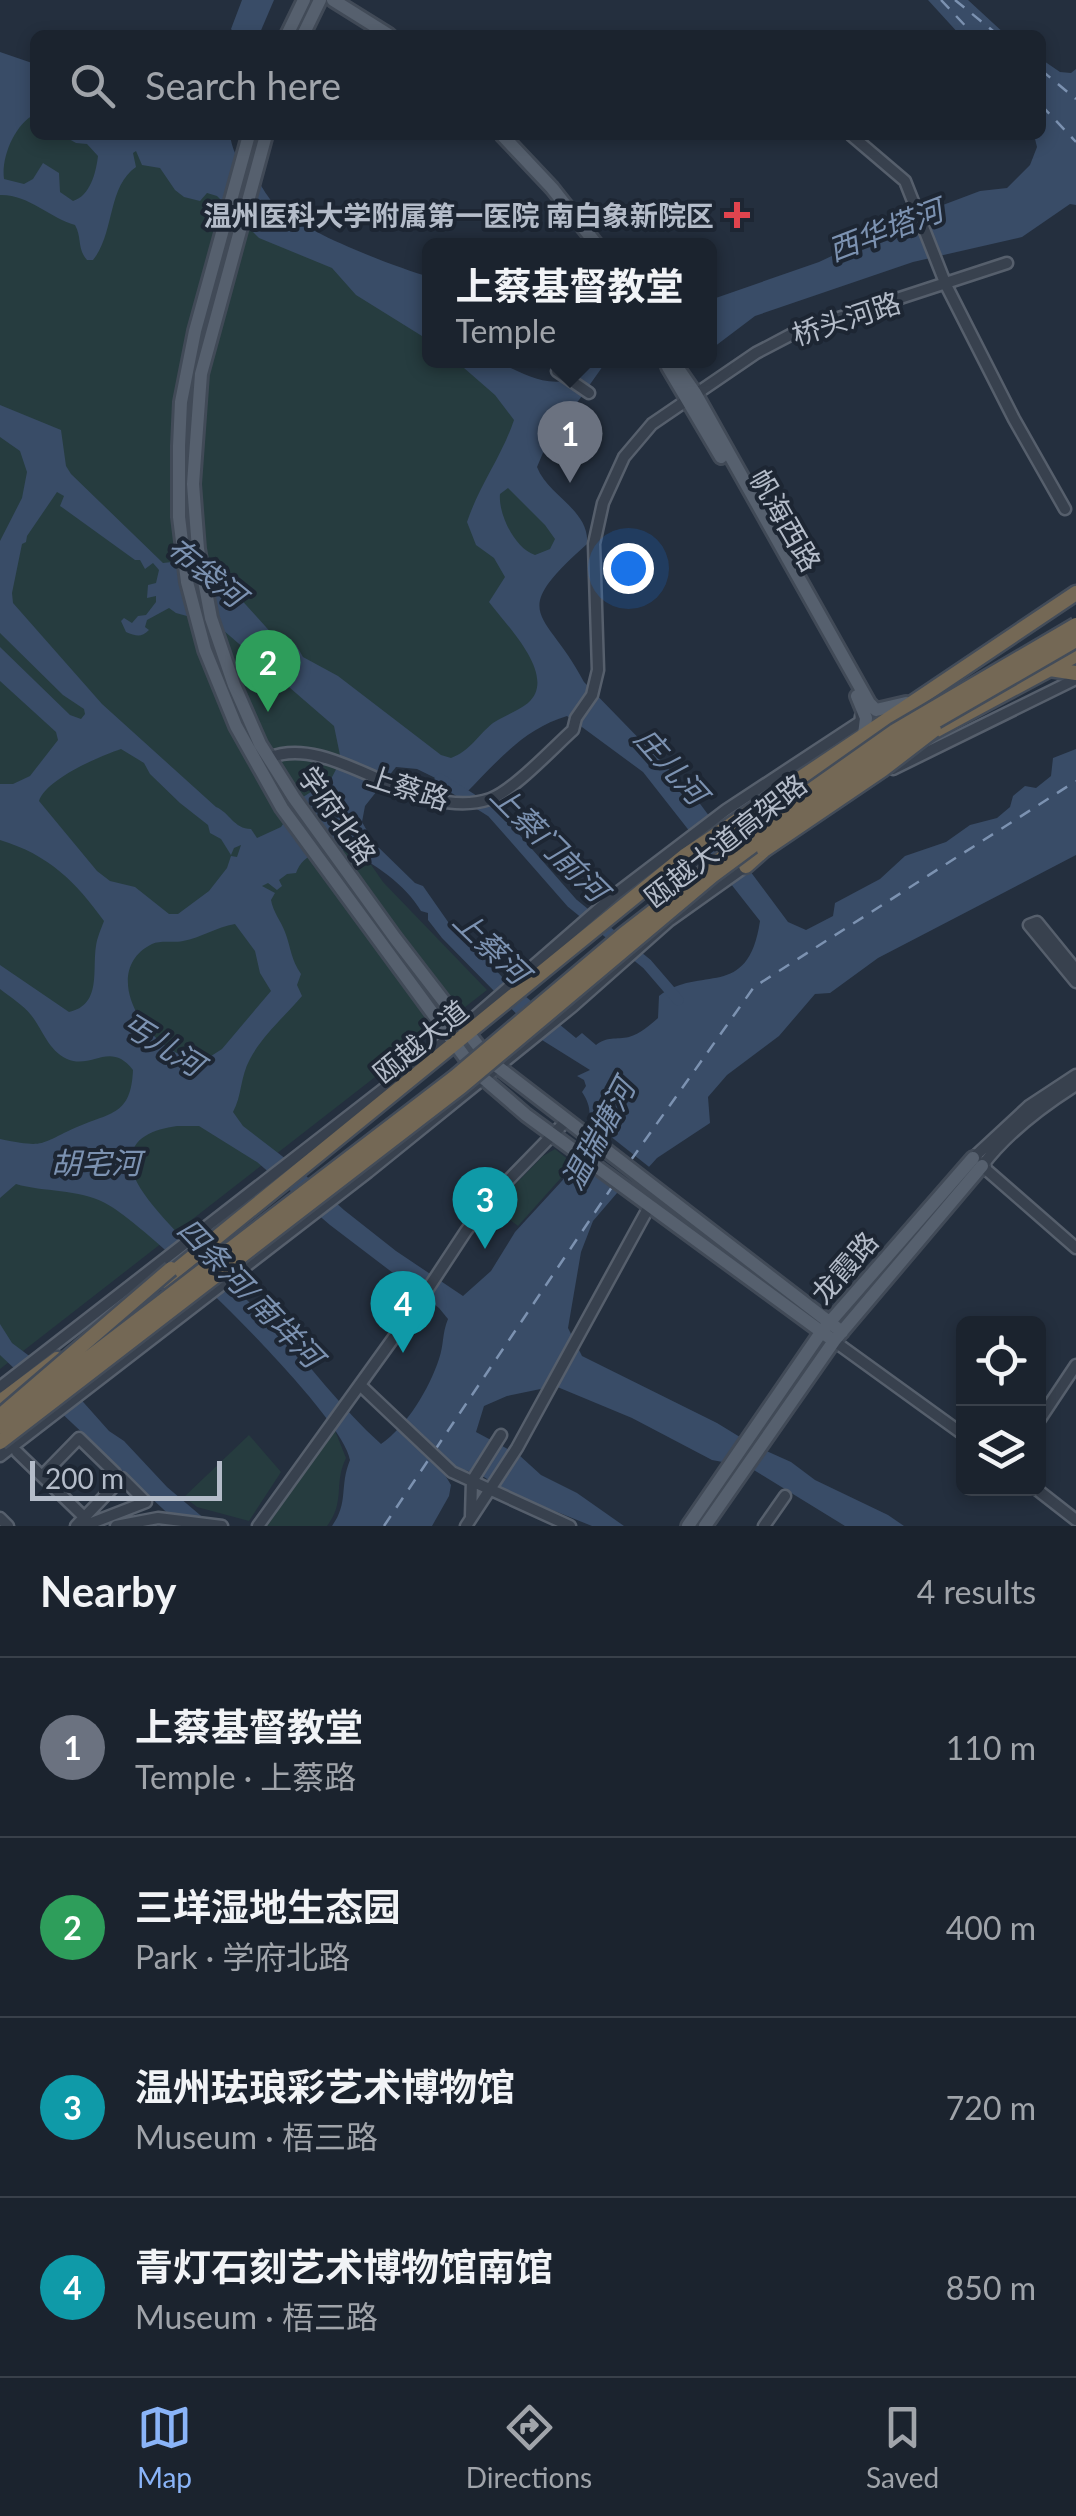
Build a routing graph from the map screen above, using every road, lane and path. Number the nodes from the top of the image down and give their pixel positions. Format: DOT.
graph roads {
  1 [pos="304,0"];
  2 [pos="320,0"];
  3 [pos="334,0"];
  4 [pos="289,30"];
  5 [pos="305,30"];
  6 [pos="367,30"];
  7 [pos="381,30"];
  8 [pos="248,140"];
  9 [pos="265,140"];
  10 [pos="507,140"];
  11 [pos="517,140"];
  12 [pos="857,140"];
  13 [pos="591,238"];
  14 [pos="600,238"];
  15 [pos="1007,264"];
  16 [pos="946,286"];
  17 [pos="560,368"];
  18 [pos="669,368"];
  19 [pos="676,368"];
  20 [pos="588,393"];
  21 [pos="691,397"];
  22 [pos="1065,509"];
  23 [pos="1076,593"];
  24 [pos="1076,625"];
  25 [pos="1076,640"];
  26 [pos="212,648"];
  27 [pos="1076,655"];
  28 [pos="1049,669"];
  29 [pos="1076,676"];
  30 [pos="948,681"];
  31 [pos="966,703"];
  32 [pos="866,705"];
  33 [pos="864,735"];
  34 [pos="269,758"];
  35 [pos="808,812"];
  36 [pos="715,826"];
  37 [pos="790,838"];
  38 [pos="693,843"];
  39 [pos="742,860"];
  40 [pos="335,867"];
  41 [pos="719,877"];
  42 [pos="1076,970"];
  43 [pos="1076,982"];
  44 [pos="465,1031"];
  45 [pos="451,1041"];
  46 [pos="493,1063"];
  47 [pos="479,1075"];
  48 [pos="1076,1075"];
  49 [pos="1076,1084"];
  50 [pos="571,1123"];
  51 [pos="559,1138"];
  52 [pos="303,1162"];
  53 [pos="977,1162"];
  54 [pos="650,1205"];
  55 [pos="205,1240"];
  56 [pos="1076,1248"];
  57 [pos="826,1327"];
  58 [pos="838,1337"];
  59 [pos="1076,1365"];
  60 [pos="18,1381"];
  61 [pos="360,1386"];
  62 [pos="0,1387"];
  63 [pos="0,1402"];
  64 [pos="49,1410"];
  65 [pos="1046,1410"];
  66 [pos="0,1416"];
  67 [pos="0,1426"];
  68 [pos="956,1429"];
  69 [pos="501,1435"];
  70 [pos="758,1438"];
  71 [pos="0,1440"];
  72 [pos="17,1452"];
  73 [pos="0,1456"];
  74 [pos="736,1470"];
  75 [pos="115,1472"];
  76 [pos="42,1476"];
  77 [pos="472,1481"];
  78 [pos="491,1486"];
  79 [pos="785,1496"];
  80 [pos="1045,1496"];
  81 [pos="0,1518"];
  82 [pos="82,1520"];
  83 [pos="1076,1520"];
  84 [pos="469,1522"];
  85 [pos="8,1526"];
  86 [pos="76,1526"];
  87 [pos="116,1526"];
  88 [pos="222,1526"];
  89 [pos="258,1526"];
  90 [pos="570,1526"];
  91 [pos="688,1526"];
  92 [pos="704,1526"];
  93 [pos="764,1526"];
  1 -- 4 [label="main road"];
  2 -- 5 [label="main road"];
  2 -- 6 [label="main road"];
  3 -- 7 [label="main road"];
  8 -- 26 [label="main road, 学府北路"];
  9 -- 26 [label="main road, 学府北路"];
  10 -- 13 [label="main road"];
  11 -- 14 [label="main road"];
  12 -- 16 [label="street"];
  15 -- 16 [label="street, 桥头河路"];
  16 -- 21 [label="street, 桥头河路"];
  16 -- 22 [label="street"];
  17 -- 20 [label="street"];
  18 -- 21 [label="main road, 帆海西路"];
  19 -- 21 [label="main road, 帆海西路"];
  21 -- 32 [label="main road, 帆海西路"];
  21 -- 34 [label="street, 上蔡路"];
  23 -- 30 [label="highway, 瓯越大道"];
  24 -- 67 [label="highway, 瓯越大道高架路, bridge"];
  25 -- 31 [label="highway, 瓯越大道高架路, bridge"];
  26 -- 34 [label="main road, 学府北路"];
  26 -- 40 [label="main road, 学府北路"];
  27 -- 28 [label="highway, 瓯越大道"];
  28 -- 29 [label="highway"];
  28 -- 35 [label="highway, 瓯越大道"];
  29 -- 37 [label="street"];
  30 -- 32 [label="main road"];
  30 -- 33 [label="highway, 瓯越大道"];
  31 -- 39 [label="highway, bridge"];
  31 -- 71 [label="highway, 瓯越大道高架路, bridge"];
  32 -- 33 [label="main road"];
  32 -- 36 [label="street"];
  33 -- 36 [label="highway, 瓯越大道"];
  34 -- 40 [label="main road, 学府北路"];
  35 -- 37 [label="street"];
  35 -- 39 [label="highway, 瓯越大道"];
  36 -- 38 [label="highway, 瓯越大道"];
  37 -- 39 [label="street"];
  38 -- 44 [label="highway, 瓯越大道"];
  38 -- 44 [label="street"];
  39 -- 41 [label="highway, 瓯越大道, bridge"];
  40 -- 44 [label="main road, 学府北路"];
  40 -- 45 [label="main road, 学府北路"];
  41 -- 46 [label="street"];
  41 -- 46 [label="highway, 瓯越大道, bridge"];
  42 -- 43 [label="street"];
  44 -- 45 [label="highway, 瓯越大道"];
  44 -- 46 [label="main road, 学府北路"];
  45 -- 47 [label="main road, 学府北路"];
  45 -- 52 [label="street"];
  45 -- 52 [label="highway, 瓯越大道"];
  46 -- 47 [label="highway, 瓯越大道"];
  46 -- 50 [label="main road, 学府北路"];
  47 -- 51 [label="main road, 学府北路"];
  47 -- 64 [label="highway, 瓯越大道, bridge"];
  48 -- 53 [label="street, 龙霞路"];
  49 -- 53 [label="street, 龙霞路"];
  50 -- 51 [label="street"];
  50 -- 57 [label="main road, 学府北路"];
  51 -- 54 [label="main road, 学府北路"];
  51 -- 61 [label="street"];
  52 -- 55 [label="highway, 瓯越大道"];
  53 -- 56 [label="street"];
  53 -- 57 [label="main road, 龙霞路"];
  53 -- 58 [label="main road, 龙霞路"];
  54 -- 57 [label="main road, 学府北路"];
  54 -- 78 [label="street"];
  55 -- 60 [label="highway, 瓯越大道, bridge"];
  55 -- 66 [label="highway, bridge"];
  57 -- 58 [label="main road"];
  57 -- 70 [label="main road, 龙霞路"];
  58 -- 68 [label="street"];
  58 -- 70 [label="main road, 龙霞路"];
  59 -- 65 [label="street"];
  60 -- 62 [label="street"];
  60 -- 63 [label="highway, 瓯越大道"];
  61 -- 77 [label="street"];
  61 -- 89 [label="street"];
  64 -- 71 [label="highway, 瓯越大道"];
  64 -- 73 [label="street"];
  69 -- 77 [label="street"];
  70 -- 74 [label="main road, 龙霞路"];
  72 -- 76 [label="street"];
  74 -- 91 [label="main road, 龙霞路"];
  74 -- 92 [label="main road, 龙霞路"];
  75 -- 76 [label="street"];
  76 -- 82 [label="street"];
  77 -- 78 [label="street"];
  77 -- 84 [label="street"];
  78 -- 84 [label="street"];
  78 -- 90 [label="street"];
  79 -- 93 [label="street"];
  80 -- 83 [label="street"];
  81 -- 85 [label="street"];
  82 -- 86 [label="street"];
  87 -- 88 [label="street"];
}
